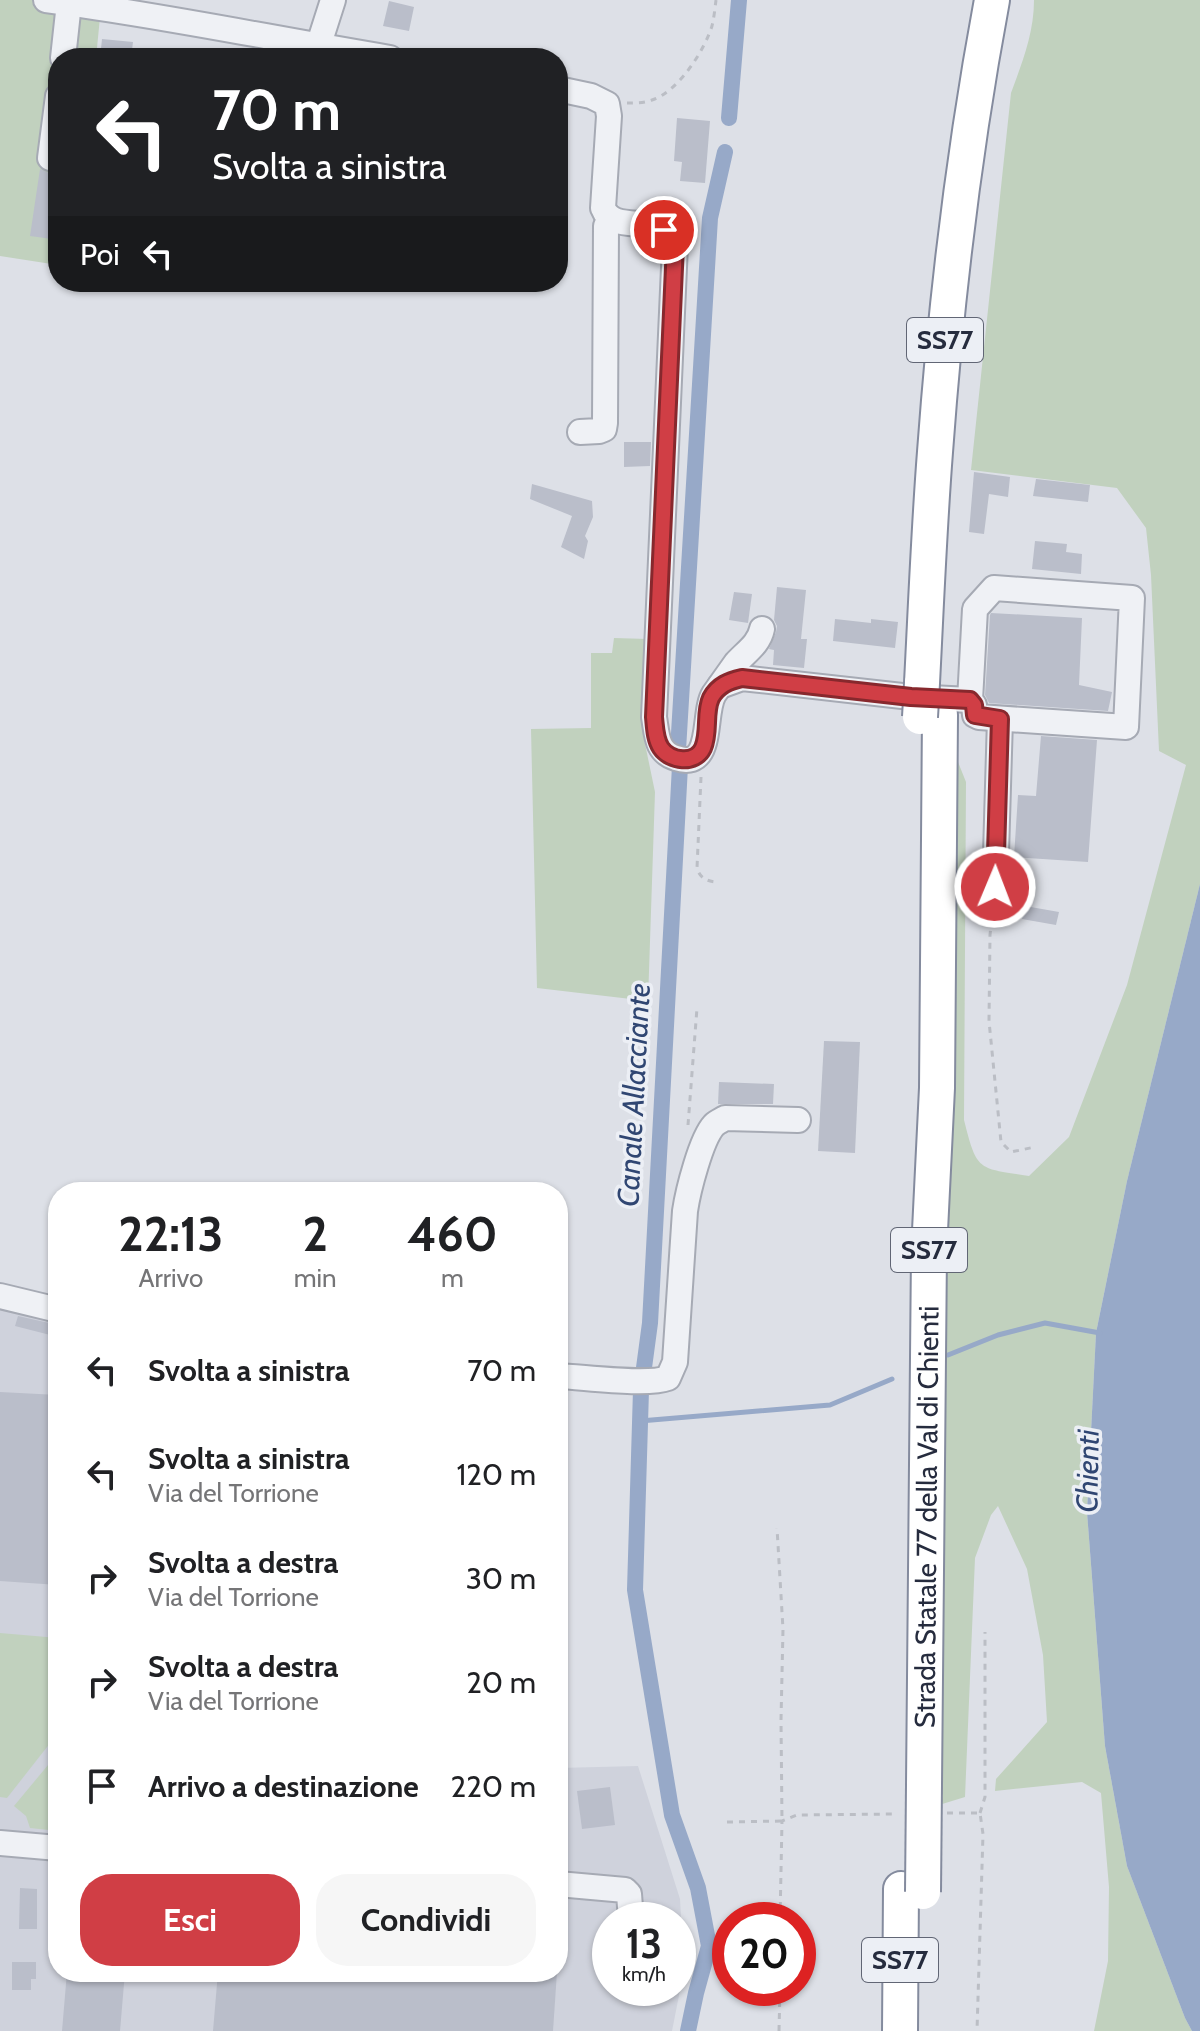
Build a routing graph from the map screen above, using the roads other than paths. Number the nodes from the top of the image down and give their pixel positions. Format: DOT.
graph roads {
  1 [pos="333,0"];
  2 [pos="992,0"];
  3 [pos="1013,0"];
  4 [pos="58,2"];
  5 [pos="318,47"];
  6 [pos="62,48"];
  7 [pos="325,48"];
  8 [pos="568,91"];
  9 [pos="610,218"];
  10 [pos="580,432"];
  11 [pos="762,629"];
  12 [pos="720,686"];
  13 [pos="938,700"];
  14 [pos="1000,719"];
  15 [pos="995,887"];
  16 [pos="798,1120"];
  17 [pos="0,1296"];
  18 [pos="48,1308"];
  19 [pos="568,1377"];
  20 [pos="0,1843"];
  21 [pos="48,1847"];
  22 [pos="568,1885"];
  23 [pos="912,1891"];
  24 [pos="630,1902"];
  25 [pos="900,2031"];
  26 [pos="920,2031"];
  1 -- 5 [label="street"];
  2 -- 13 [label="highway, Strada Statale 77 della Val di Chienti / SS77"];
  3 -- 13 [label="highway, Strada Statale 77 della Val di Chienti / SS77"];
  4 -- 5 [label="street"];
  4 -- 6 [label="street"];
  5 -- 7 [label="street"];
  8 -- 9 [label="street"];
  9 -- 10 [label="street"];
  9 -- 12 [label="street"];
  11 -- 12 [label="street"];
  12 -- 13 [label="street"];
  13 -- 14 [label="street"];
  13 -- 14 [label="street"];
  13 -- 23 [label="highway, Strada Statale 77 della Val di Chienti / SS77, bridge"];
  14 -- 15 [label="street"];
  16 -- 19 [label="street"];
  17 -- 18 [label="street"];
  20 -- 21 [label="street"];
  22 -- 24 [label="street"];
  23 -- 25 [label="highway, Strada Statale 77 della Val di Chienti / SS77"];
  23 -- 26 [label="highway, Strada Statale 77 della Val di Chienti / SS77"];
}
